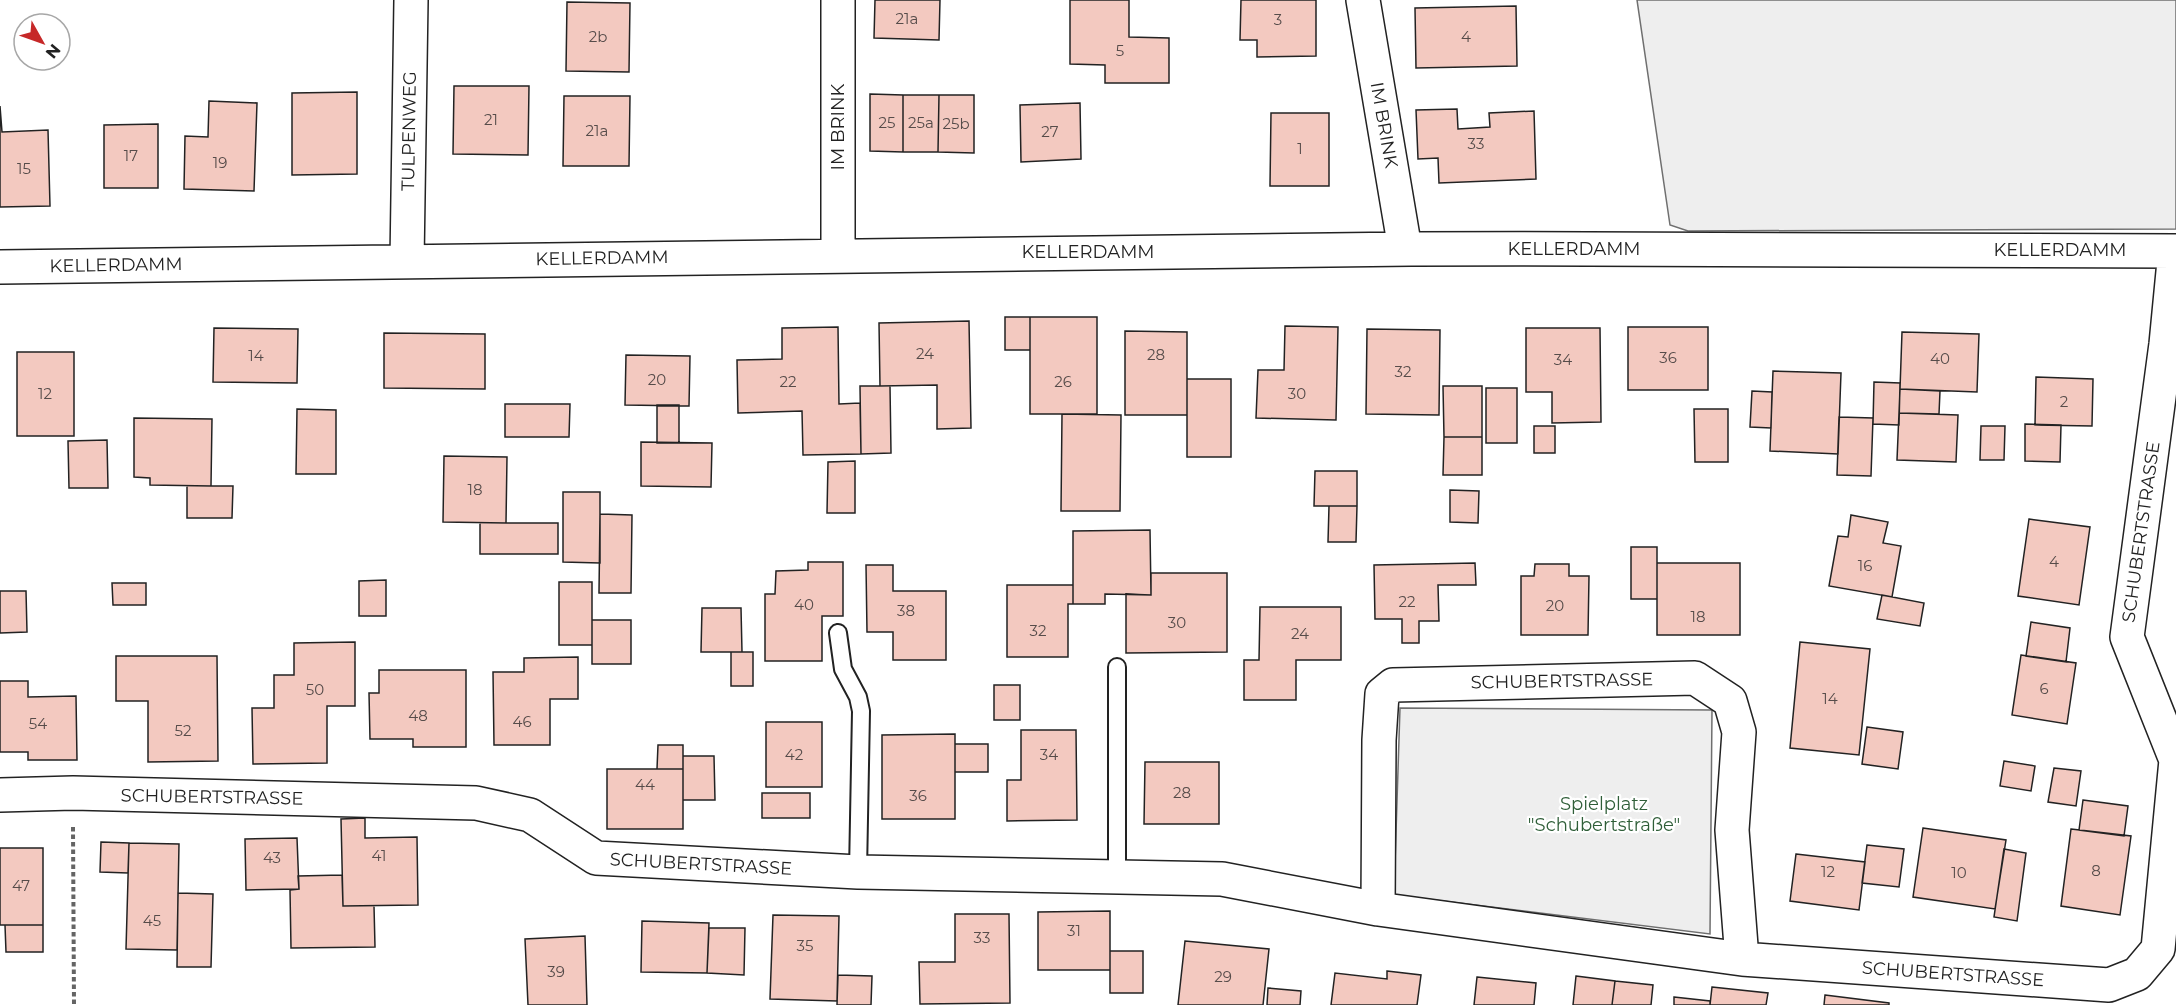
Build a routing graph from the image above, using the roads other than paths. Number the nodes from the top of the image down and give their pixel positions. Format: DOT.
graph roads {
  1 [pos="411,0"];
  2 [pos="838,0"];
  3 [pos="1363,0"];
  4 [pos="1405,249"];
  5 [pos="2175,251"];
  6 [pos="838,254"];
  7 [pos="407,261"];
  8 [pos="0,267"];
  9 [pos="838,633"];
  10 [pos="1117,668"];
  11 [pos="0,795"];
  12 [pos="858,872"];
  13 [pos="1117,877"];
  14 [pos="1378,909"];
  15 [pos="1742,959"];
  1 -- 7 [label="street, TULPENWEG"];
  2 -- 6 [label="street, IM BRINK"];
  3 -- 4 [label="street, IM BRINK"];
  4 -- 5 [label="street, KELLERDAMM"];
  4 -- 6 [label="street, KELLERDAMM"];
  5 -- 15 [label="street, SCHUBERTSTRASSE"];
  6 -- 7 [label="street, KELLERDAMM"];
  7 -- 8 [label="street, KELLERDAMM"];
  9 -- 12 [label="lane"];
  10 -- 13 [label="lane"];
  11 -- 12 [label="street, SCHUBERTSTRASSE"];
  12 -- 13 [label="street, SCHUBERTSTRASSE"];
  13 -- 14 [label="street, SCHUBERTSTRASSE"];
  14 -- 15 [label="street, SCHUBERTSTRASSE"];
  14 -- 15 [label="street, SCHUBERTSTRASSE"];
}
